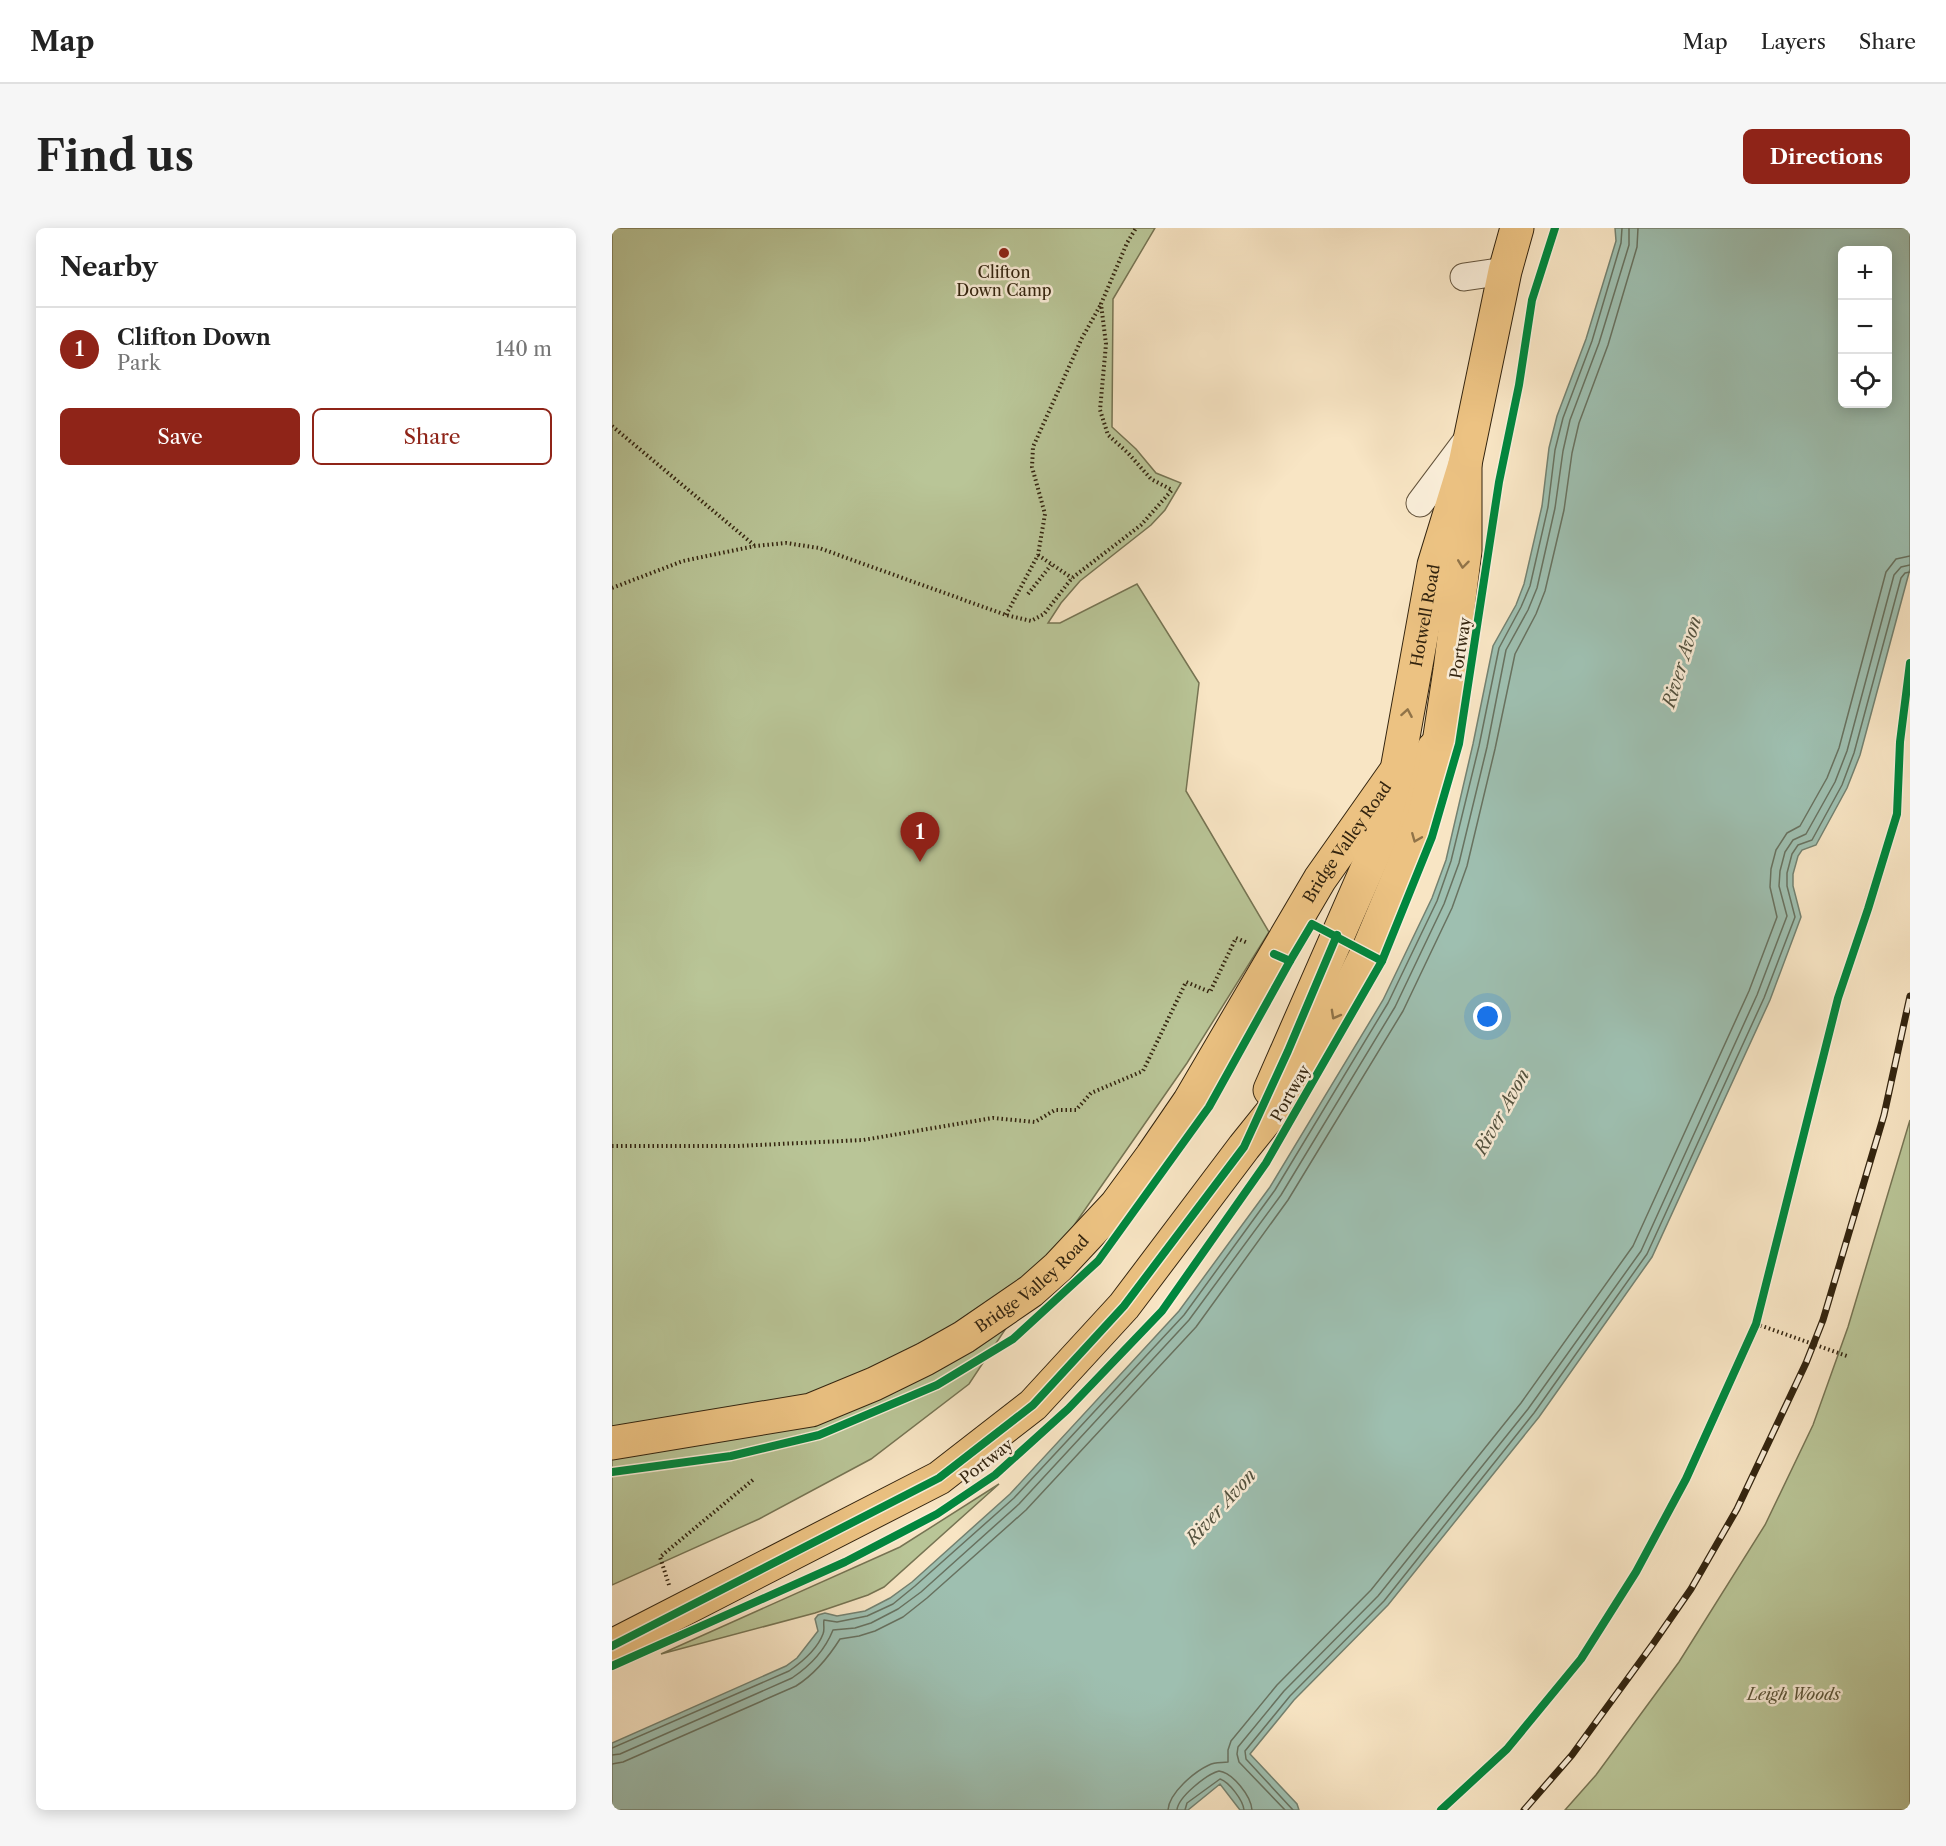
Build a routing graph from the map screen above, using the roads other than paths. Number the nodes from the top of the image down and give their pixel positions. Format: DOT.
graph roads {
  1 [pos="1517,228"];
  2 [pos="1505,271"];
  3 [pos="1464,277"];
  4 [pos="1467,451"];
  5 [pos="1420,502"];
  6 [pos="1438,740"];
  7 [pos="1397,770"];
  8 [pos="1377,846"];
  9 [pos="1298,918"];
  10 [pos="1244,1147"];
  11 [pos="612,1443"];
  12 [pos="612,1646"];
  1 -- 2 [label="main road, Hotwell Road"];
  2 -- 3 [label="lane"];
  2 -- 4 [label="main road, Hotwell Road"];
  4 -- 5 [label="lane"];
  4 -- 6 [label="main road, Hotwell Road, one-way"];
  7 -- 4 [label="main road, Hotwell Road, one-way"];
  6 -- 8 [label="main road, Bridge Valley Road"];
  6 -- 10 [label="main road, Portway, one-way"];
  7 -- 8 [label="main road, Portway"];
  7 -- 9 [label="main road, Bridge Valley Road"];
  8 -- 9 [label="main road, Bridge Valley Road"];
  8 -- 10 [label="main road, Portway"];
  9 -- 11 [label="main road, Bridge Valley Road"];
  10 -- 12 [label="main road, Portway"];
}
